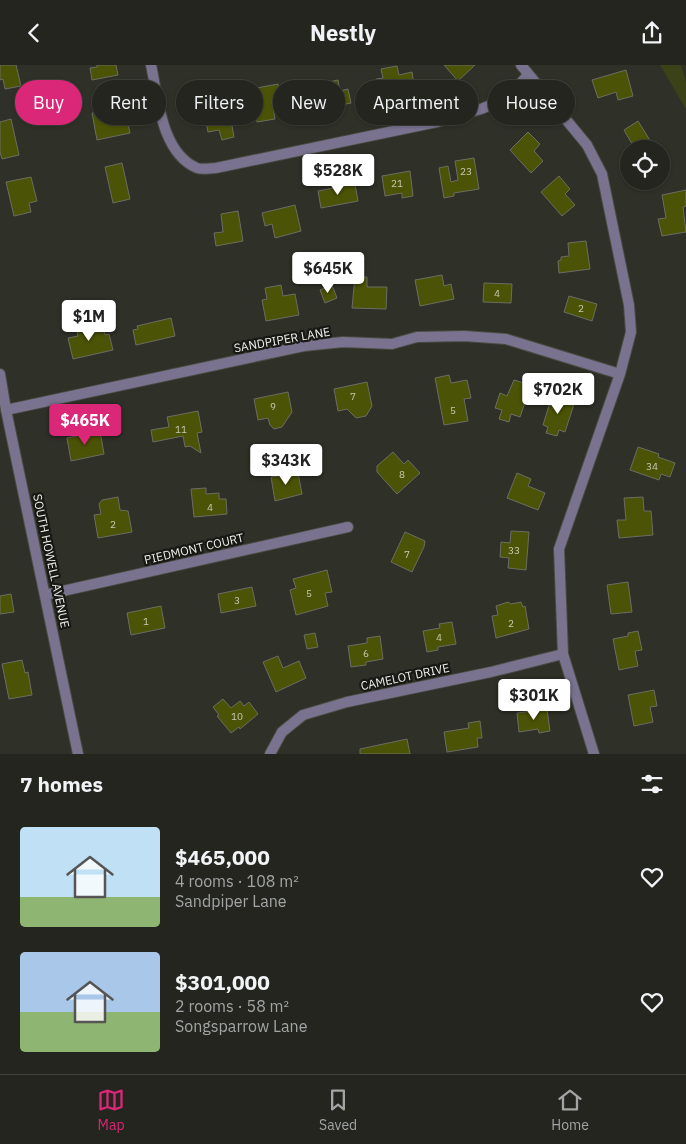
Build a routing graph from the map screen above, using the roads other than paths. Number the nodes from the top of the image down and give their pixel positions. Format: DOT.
graph roads {
  1 [pos="151,65"];
  2 [pos="521,65"];
  3 [pos="528,75"];
  4 [pos="0,373"];
  5 [pos="620,374"];
  6 [pos="6,410"];
  7 [pos="348,527"];
  8 [pos="45,595"];
  9 [pos="563,654"];
  10 [pos="78,754"];
  11 [pos="270,754"];
  12 [pos="594,754"];
  1 -- 3 [label="street"];
  2 -- 3 [label="street"];
  3 -- 5 [label="street"];
  4 -- 6 [label="street, SOUTH HOWELL AVENUE"];
  5 -- 6 [label="street, SANDPIPER LANE"];
  5 -- 9 [label="street"];
  6 -- 8 [label="street, SOUTH HOWELL AVENUE"];
  7 -- 8 [label="street, PIEDMONT COURT"];
  8 -- 10 [label="street, SOUTH HOWELL AVENUE"];
  9 -- 11 [label="street, CAMELOT DRIVE"];
  9 -- 12 [label="street"];
}
